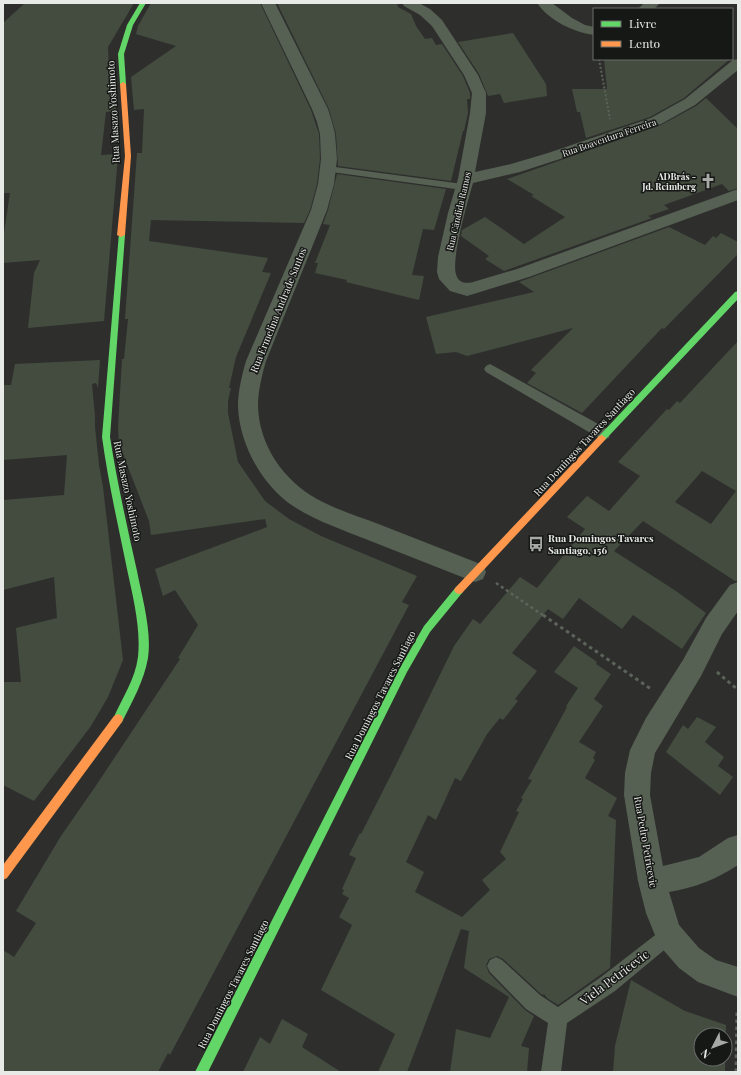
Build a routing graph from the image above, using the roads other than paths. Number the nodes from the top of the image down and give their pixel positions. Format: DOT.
graph roads {
  1 [pos="143,3"];
  2 [pos="268,3"];
  3 [pos="409,3"];
  4 [pos="544,3"];
  5 [pos="593,31"];
  6 [pos="738,63"];
  7 [pos="328,169"];
  8 [pos="464,183"];
  9 [pos="738,194"];
  10 [pos="738,294"];
  11 [pos="490,369"];
  12 [pos="604,434"];
  13 [pos="475,572"];
  14 [pos="738,592"];
  15 [pos="738,848"];
  16 [pos="3,874"];
  17 [pos="652,881"];
  18 [pos="669,935"];
  19 [pos="496,966"];
  20 [pos="737,982"];
  21 [pos="558,1018"];
  22 [pos="201,1072"];
  23 [pos="551,1072"];
  1 -- 16 [label="street, Rua Masazo Yoshimoto"];
  2 -- 7 [label="street, Rua Ermelina Andrade Santos"];
  3 -- 8 [label="street, Rua Cândida Ramos"];
  4 -- 5 [label="street"];
  6 -- 8 [label="street, Rua Boaventura Ferreira"];
  7 -- 8 [label="lane"];
  7 -- 13 [label="street, Rua Ermelina Andrade Santos"];
  8 -- 9 [label="street, Rua Cândida Ramos"];
  10 -- 12 [label="street, Rua Domingos Tavares Santiago"];
  11 -- 12 [label="lane"];
  12 -- 13 [label="street, Rua Domingos Tavares Santiago"];
  13 -- 22 [label="street, Rua Domingos Tavares Santiago"];
  14 -- 17 [label="street, Rua Pedro Petricevic"];
  15 -- 17 [label="street"];
  17 -- 18 [label="street, Rua Pedro Petricevic"];
  18 -- 20 [label="street, Rua Pedro Petricevic"];
  18 -- 21 [label="lane, Viela Petricevic"];
  19 -- 21 [label="lane"];
  21 -- 23 [label="lane"];
}
